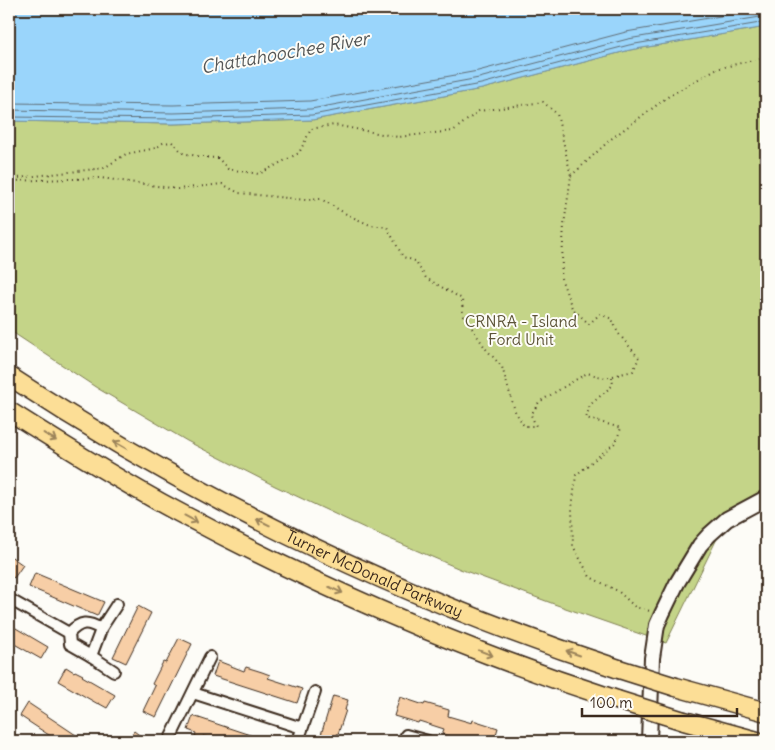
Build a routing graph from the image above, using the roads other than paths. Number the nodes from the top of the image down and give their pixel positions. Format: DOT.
graph roads {
  1 [pos="9,376"];
  2 [pos="9,411"];
  3 [pos="766,498"];
  4 [pos="9,599"];
  5 [pos="117,604"];
  6 [pos="101,629"];
  7 [pos="69,632"];
  8 [pos="91,656"];
  9 [pos="210,657"];
  10 [pos="114,671"];
  11 [pos="315,692"];
  12 [pos="193,693"];
  13 [pos="766,712"];
  14 [pos="302,728"];
  15 [pos="169,741"];
  16 [pos="298,741"];
  17 [pos="404,741"];
  18 [pos="428,741"];
  19 [pos="649,741"];
  20 [pos="757,741"];
  13 -- 1 [label="highway, Turner McDonald Parkway, one-way, bridge"];
  2 -- 20 [label="highway, Turner McDonald Parkway, one-way, bridge"];
  3 -- 19 [label="street"];
  4 -- 7 [label="street"];
  5 -- 6 [label="street"];
  6 -- 7 [label="street"];
  6 -- 8 [label="street"];
  7 -- 8 [label="street"];
  8 -- 10 [label="street"];
  9 -- 12 [label="street"];
  11 -- 14 [label="street"];
  12 -- 14 [label="street"];
  12 -- 15 [label="street"];
  14 -- 16 [label="street"];
  17 -- 18 [label="street"];
}
